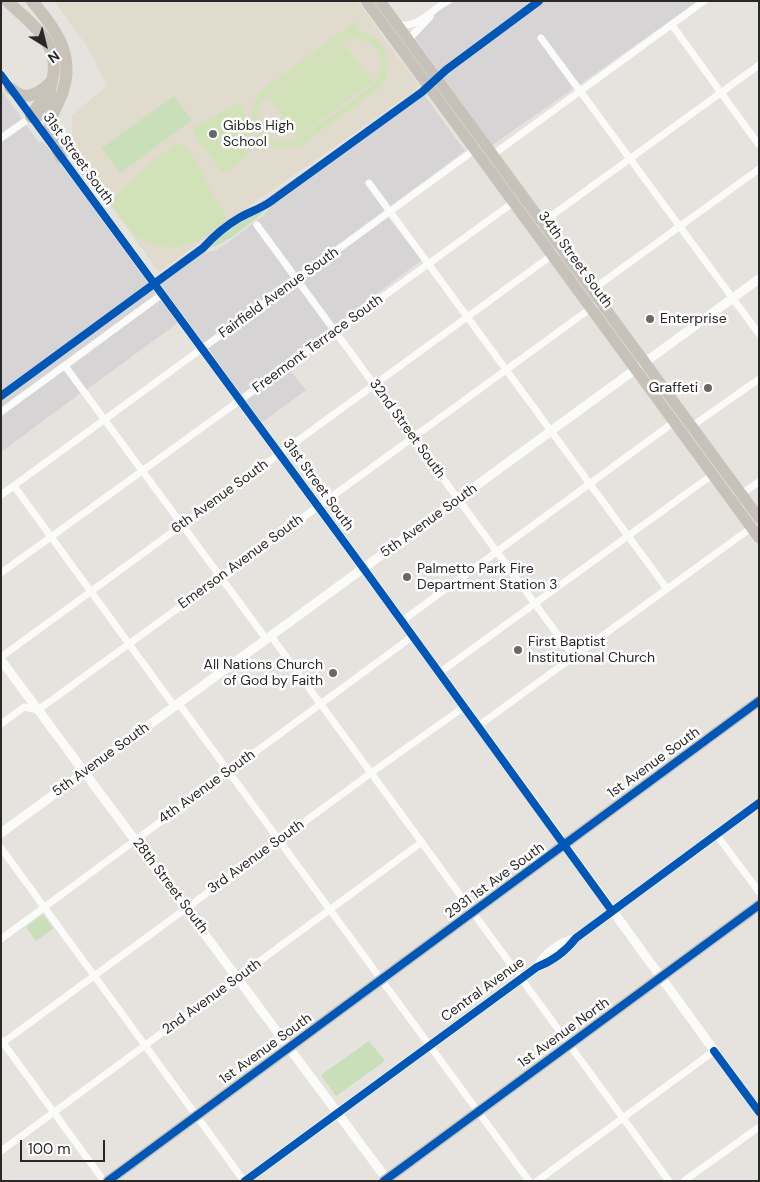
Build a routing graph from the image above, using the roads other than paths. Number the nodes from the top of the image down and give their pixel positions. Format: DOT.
graph roads {
  1 [pos="8,1"];
  2 [pos="32,1"];
  3 [pos="366,1"];
  4 [pos="380,1"];
  5 [pos="448,1"];
  6 [pos="704,1"];
  7 [pos="438,6"];
  8 [pos="397,25"];
  9 [pos="672,25"];
  10 [pos="384,27"];
  11 [pos="541,38"];
  12 [pos="408,40"];
  13 [pos="759,65"];
  14 [pos="1,75"];
  15 [pos="51,82"];
  16 [pos="10,88"];
  17 [pos="64,90"];
  18 [pos="580,91"];
  19 [pos="721,93"];
  20 [pos="31,117"];
  21 [pos="1,138"];
  22 [pos="759,145"];
  23 [pos="479,147"];
  24 [pos="61,157"];
  25 [pos="487,159"];
  26 [pos="630,159"];
  27 [pos="759,169"];
  28 [pos="369,183"];
  29 [pos="514,202"];
  30 [pos="390,212"];
  31 [pos="257,226"];
  32 [pos="538,226"];
  33 [pos="679,226"];
  34 [pos="556,251"];
  35 [pos="428,264"];
  36 [pos="759,279"];
  37 [pos="297,280"];
  38 [pos="587,293"];
  39 [pos="161,295"];
  40 [pos="732,299"];
  41 [pos="596,305"];
  42 [pos="467,317"];
  43 [pos="335,332"];
  44 [pos="759,334"];
  45 [pos="201,349"];
  46 [pos="65,366"];
  47 [pos="640,366"];
  48 [pos="506,370"];
  49 [pos="759,378"];
  50 [pos="374,385"];
  51 [pos="240,401"];
  52 [pos="1,412"];
  53 [pos="104,420"];
  54 [pos="674,422"];
  55 [pos="692,426"];
  56 [pos="551,432"];
  57 [pos="413,438"];
  58 [pos="279,454"];
  59 [pos="705,464"];
  60 [pos="142,471"];
  61 [pos="712,475"];
  62 [pos="759,482"];
  63 [pos="589,484"];
  64 [pos="14,486"];
  65 [pos="741,494"];
  66 [pos="1,495"];
  67 [pos="458,499"];
  68 [pos="318,506"];
  69 [pos="759,518"];
  70 [pos="182,525"];
  71 [pos="755,529"];
  72 [pos="51,537"];
  73 [pos="628,537"];
  74 [pos="759,538"];
  75 [pos="496,551"];
  76 [pos="364,569"];
  77 [pos="1,573"];
  78 [pos="222,576"];
  79 [pos="667,589"];
  80 [pos="91,592"];
  81 [pos="535,604"];
  82 [pos="402,621"];
  83 [pos="413,636"];
  84 [pos="269,638"];
  85 [pos="129,644"];
  86 [pos="574,657"];
  87 [pos="1,658"];
  88 [pos="440,673"];
  89 [pos="759,701"];
  90 [pos="320,704"];
  91 [pos="177,705"];
  92 [pos="464,707"];
  93 [pos="38,710"];
  94 [pos="1,724"];
  95 [pos="478,726"];
  96 [pos="84,771"];
  97 [pos="228,772"];
  98 [pos="371,773"];
  99 [pos="759,803"];
  100 [pos="1,833"];
  101 [pos="716,834"];
  102 [pos="135,840"];
  103 [pos="279,841"];
  104 [pos="422,842"];
  105 [pos="565,845"];
  106 [pos="1,848"];
  107 [pos="759,892"];
  108 [pos="45,906"];
  109 [pos="759,906"];
  110 [pos="186,908"];
  111 [pos="330,910"];
  112 [pos="612,911"];
  113 [pos="473,912"];
  114 [pos="440,937"];
  115 [pos="1,938"];
  116 [pos="95,975"];
  117 [pos="661,977"];
  118 [pos="238,978"];
  119 [pos="521,978"];
  120 [pos="381,980"];
  121 [pos="2,1042"];
  122 [pos="146,1044"];
  123 [pos="570,1044"];
  124 [pos="430,1045"];
  125 [pos="290,1047"];
  126 [pos="714,1051"];
  127 [pos="54,1112"];
  128 [pos="478,1112"];
  129 [pos="759,1112"];
  130 [pos="338,1113"];
  131 [pos="196,1116"];
  132 [pos="623,1118"];
  133 [pos="759,1127"];
  134 [pos="1,1151"];
  135 [pos="386,1180"];
  136 [pos="104,1181"];
  137 [pos="108,1181"];
  138 [pos="245,1181"];
  139 [pos="529,1181"];
  140 [pos="537,1181"];
  141 [pos="669,1181"];
  142 [pos="684,1181"];
  1 -- 15 [label="highway"];
  2 -- 17 [label="highway"];
  3 -- 10 [label="highway, 34th Street South"];
  4 -- 8 [label="highway, 34th Street South"];
  5 -- 7 [label="street"];
  6 -- 9 [label="street"];
  7 -- 8 [label="street"];
  7 -- 12 [label="street"];
  8 -- 12 [label="highway, 34th Street South"];
  9 -- 18 [label="street"];
  9 -- 19 [label="street"];
  10 -- 12 [label="highway"];
  10 -- 23 [label="highway, 34th Street South"];
  11 -- 18 [label="street"];
  12 -- 23 [label="highway, 34th Street South"];
  13 -- 19 [label="street"];
  14 -- 16 [label="street, 31st Street South"];
  15 -- 16 [label="highway"];
  15 -- 20 [label="highway"];
  16 -- 20 [label="street, 31st Street South"];
  17 -- 20 [label="highway"];
  17 -- 24 [label="highway"];
  18 -- 25 [label="street"];
  18 -- 26 [label="street"];
  19 -- 22 [label="street"];
  19 -- 26 [label="street"];
  20 -- 21 [label="street"];
  20 -- 24 [label="street, 31st Street South"];
  23 -- 25 [label="highway, 34th Street South"];
  23 -- 30 [label="street, Fairfield Avenue South"];
  24 -- 39 [label="street, 31st Street South"];
  25 -- 29 [label="highway, 34th Street South"];
  25 -- 32 [label="highway, 34th Street South"];
  26 -- 32 [label="street"];
  26 -- 33 [label="street"];
  27 -- 33 [label="street"];
  28 -- 30 [label="street"];
  29 -- 32 [label="highway, 34th Street South"];
  29 -- 35 [label="street, Freemont Terrace South"];
  30 -- 35 [label="street"];
  30 -- 37 [label="street, Fairfield Avenue South"];
  31 -- 37 [label="street, 32nd Street South"];
  32 -- 34 [label="highway, 34th Street South"];
  33 -- 38 [label="street"];
  33 -- 40 [label="street"];
  34 -- 38 [label="highway, 34th Street South"];
  34 -- 42 [label="street, 6th Avenue South"];
  35 -- 42 [label="street"];
  35 -- 43 [label="street, Freemont Terrace South"];
  36 -- 40 [label="street, 5th Avenue South"];
  37 -- 43 [label="street, 32nd Street South"];
  37 -- 45 [label="street, Fairfield Avenue South"];
  38 -- 41 [label="highway, 34th Street South"];
  39 -- 45 [label="street, 31st Street South"];
  39 -- 46 [label="street"];
  40 -- 44 [label="street"];
  40 -- 47 [label="street, 5th Avenue South"];
  41 -- 47 [label="highway, 34th Street South"];
  41 -- 48 [label="street, Emerson Avenue South"];
  42 -- 48 [label="street"];
  42 -- 50 [label="street, 6th Avenue South"];
  43 -- 50 [label="street, 32nd Street South"];
  43 -- 51 [label="street, Freemont Terrace South"];
  45 -- 51 [label="street, 31st Street South"];
  45 -- 53 [label="street, Fairfield Avenue South"];
  46 -- 52 [label="street"];
  46 -- 53 [label="street"];
  47 -- 54 [label="highway, 34th Street South"];
  47 -- 55 [label="highway, 34th Street South"];
  47 -- 56 [label="street, 5th Avenue South"];
  48 -- 56 [label="street"];
  48 -- 57 [label="street, Emerson Avenue South"];
  49 -- 55 [label="street"];
  50 -- 57 [label="street, 32nd Street South"];
  50 -- 58 [label="street, 6th Avenue South"];
  51 -- 58 [label="street, 31st Street South"];
  51 -- 60 [label="street, Freemont Terrace South"];
  53 -- 60 [label="street"];
  53 -- 64 [label="street, Fairfield Avenue South"];
  54 -- 59 [label="highway, 34th Street South"];
  54 -- 63 [label="street"];
  55 -- 65 [label="highway, 34th Street South"];
  56 -- 63 [label="street"];
  56 -- 67 [label="street, 5th Avenue South"];
  57 -- 67 [label="street, 32nd Street South"];
  57 -- 68 [label="street, Emerson Avenue South"];
  58 -- 68 [label="street, 31st Street South"];
  58 -- 70 [label="street, 6th Avenue South"];
  59 -- 61 [label="highway, 34th Street South"];
  59 -- 65 [label="highway"];
  60 -- 70 [label="street"];
  60 -- 72 [label="street, Freemont Terrace South"];
  61 -- 71 [label="highway, 34th Street South"];
  61 -- 73 [label="street"];
  62 -- 65 [label="street"];
  63 -- 73 [label="street"];
  63 -- 75 [label="street"];
  64 -- 66 [label="street, Fairfield Avenue South"];
  64 -- 72 [label="street"];
  65 -- 69 [label="highway, 34th Street South"];
  67 -- 75 [label="street, 32nd Street South"];
  67 -- 76 [label="street, 5th Avenue South"];
  68 -- 76 [label="street, 31st Street South"];
  68 -- 78 [label="street, Emerson Avenue South"];
  70 -- 78 [label="street"];
  70 -- 80 [label="street, 6th Avenue South"];
  71 -- 74 [label="highway, 34th Street South"];
  71 -- 79 [label="street"];
  72 -- 77 [label="street, Freemont Terrace South"];
  72 -- 80 [label="street"];
  73 -- 79 [label="street"];
  73 -- 81 [label="street"];
  75 -- 81 [label="street, 32nd Street South"];
  75 -- 82 [label="street"];
  76 -- 82 [label="street, 31st Street South"];
  76 -- 84 [label="street, 5th Avenue South"];
  78 -- 84 [label="street"];
  78 -- 85 [label="street, Emerson Avenue South"];
  79 -- 86 [label="street"];
  80 -- 85 [label="street"];
  80 -- 87 [label="street, 6th Avenue South"];
  81 -- 86 [label="street, 32nd Street South"];
  81 -- 88 [label="street"];
  82 -- 83 [label="street, 31st Street South"];
  83 -- 88 [label="street, 31st Street South"];
  83 -- 90 [label="street, 4th Avenue South"];
  84 -- 90 [label="street"];
  84 -- 91 [label="street, 5th Avenue South"];
  85 -- 91 [label="street"];
  85 -- 93 [label="street, Emerson Avenue South"];
  86 -- 95 [label="street"];
  87 -- 93 [label="street, 28th Street South"];
  88 -- 92 [label="street, 31st Street South"];
  89 -- 105 [label="main road, 1st Avenue South"];
  90 -- 97 [label="street, 4th Avenue South"];
  90 -- 98 [label="street"];
  91 -- 96 [label="street, 5th Avenue South"];
  91 -- 97 [label="street"];
  92 -- 95 [label="street, 31st Street South"];
  92 -- 98 [label="street, 3rd Avenue South"];
  93 -- 94 [label="street, Emerson Avenue South"];
  93 -- 96 [label="street, 28th Street South"];
  95 -- 105 [label="street, 31st Street South"];
  96 -- 100 [label="street, 5th Avenue South"];
  96 -- 102 [label="street, 28th Street South"];
  97 -- 102 [label="street, 4th Avenue South"];
  97 -- 103 [label="street"];
  98 -- 103 [label="street, 3rd Avenue South"];
  98 -- 104 [label="street"];
  99 -- 101 [label="street, Central Avenue"];
  101 -- 107 [label="street"];
  101 -- 112 [label="street, Central Avenue"];
  102 -- 108 [label="street, 4th Avenue South"];
  102 -- 110 [label="street, 28th Street South"];
  103 -- 110 [label="street, 3rd Avenue South"];
  103 -- 111 [label="street"];
  104 -- 111 [label="street, 2nd Avenue South"];
  104 -- 113 [label="street"];
  105 -- 112 [label="street, 31st Street South"];
  105 -- 113 [label="main road, 2931 1st Ave South"];
  106 -- 108 [label="street"];
  108 -- 115 [label="street, 4th Avenue South"];
  108 -- 116 [label="street"];
  109 -- 117 [label="main road, 1st Avenue North"];
  110 -- 116 [label="street, 3rd Avenue South"];
  110 -- 118 [label="street, 28th Street South"];
  111 -- 118 [label="street, 2nd Avenue South"];
  111 -- 120 [label="street"];
  112 -- 117 [label="street, 31st Street South"];
  112 -- 119 [label="street, Central Avenue"];
  113 -- 114 [label="main road, 2931 1st Ave South"];
  113 -- 119 [label="street"];
  114 -- 120 [label="main road, 1st Avenue South"];
  116 -- 121 [label="street, 3rd Avenue South"];
  116 -- 122 [label="street"];
  117 -- 123 [label="main road, 1st Avenue North"];
  117 -- 126 [label="street, 31st Street South"];
  118 -- 122 [label="street, 2nd Avenue South"];
  118 -- 125 [label="street, 28th Street South"];
  119 -- 123 [label="street"];
  119 -- 124 [label="street, Central Avenue"];
  120 -- 124 [label="street"];
  120 -- 125 [label="main road, 1st Avenue South"];
  121 -- 127 [label="street"];
  122 -- 127 [label="street, 2nd Avenue South"];
  122 -- 131 [label="street"];
  123 -- 128 [label="main road, 1st Avenue North"];
  123 -- 132 [label="street"];
  124 -- 128 [label="street"];
  124 -- 130 [label="street, Central Avenue"];
  125 -- 130 [label="street, 28th Street South"];
  125 -- 131 [label="main road, 1st Avenue South"];
  126 -- 129 [label="street, 31st Street South"];
  126 -- 132 [label="street"];
  127 -- 134 [label="street, 2nd Avenue South"];
  127 -- 136 [label="street"];
  128 -- 135 [label="main road, 1st Avenue North"];
  128 -- 139 [label="street"];
  130 -- 135 [label="street, 28th Street South"];
  130 -- 138 [label="street, Central Avenue"];
  131 -- 137 [label="main road, 1st Avenue South"];
  131 -- 138 [label="street"];
  132 -- 140 [label="street"];
  132 -- 141 [label="street"];
  133 -- 142 [label="street"];
}
